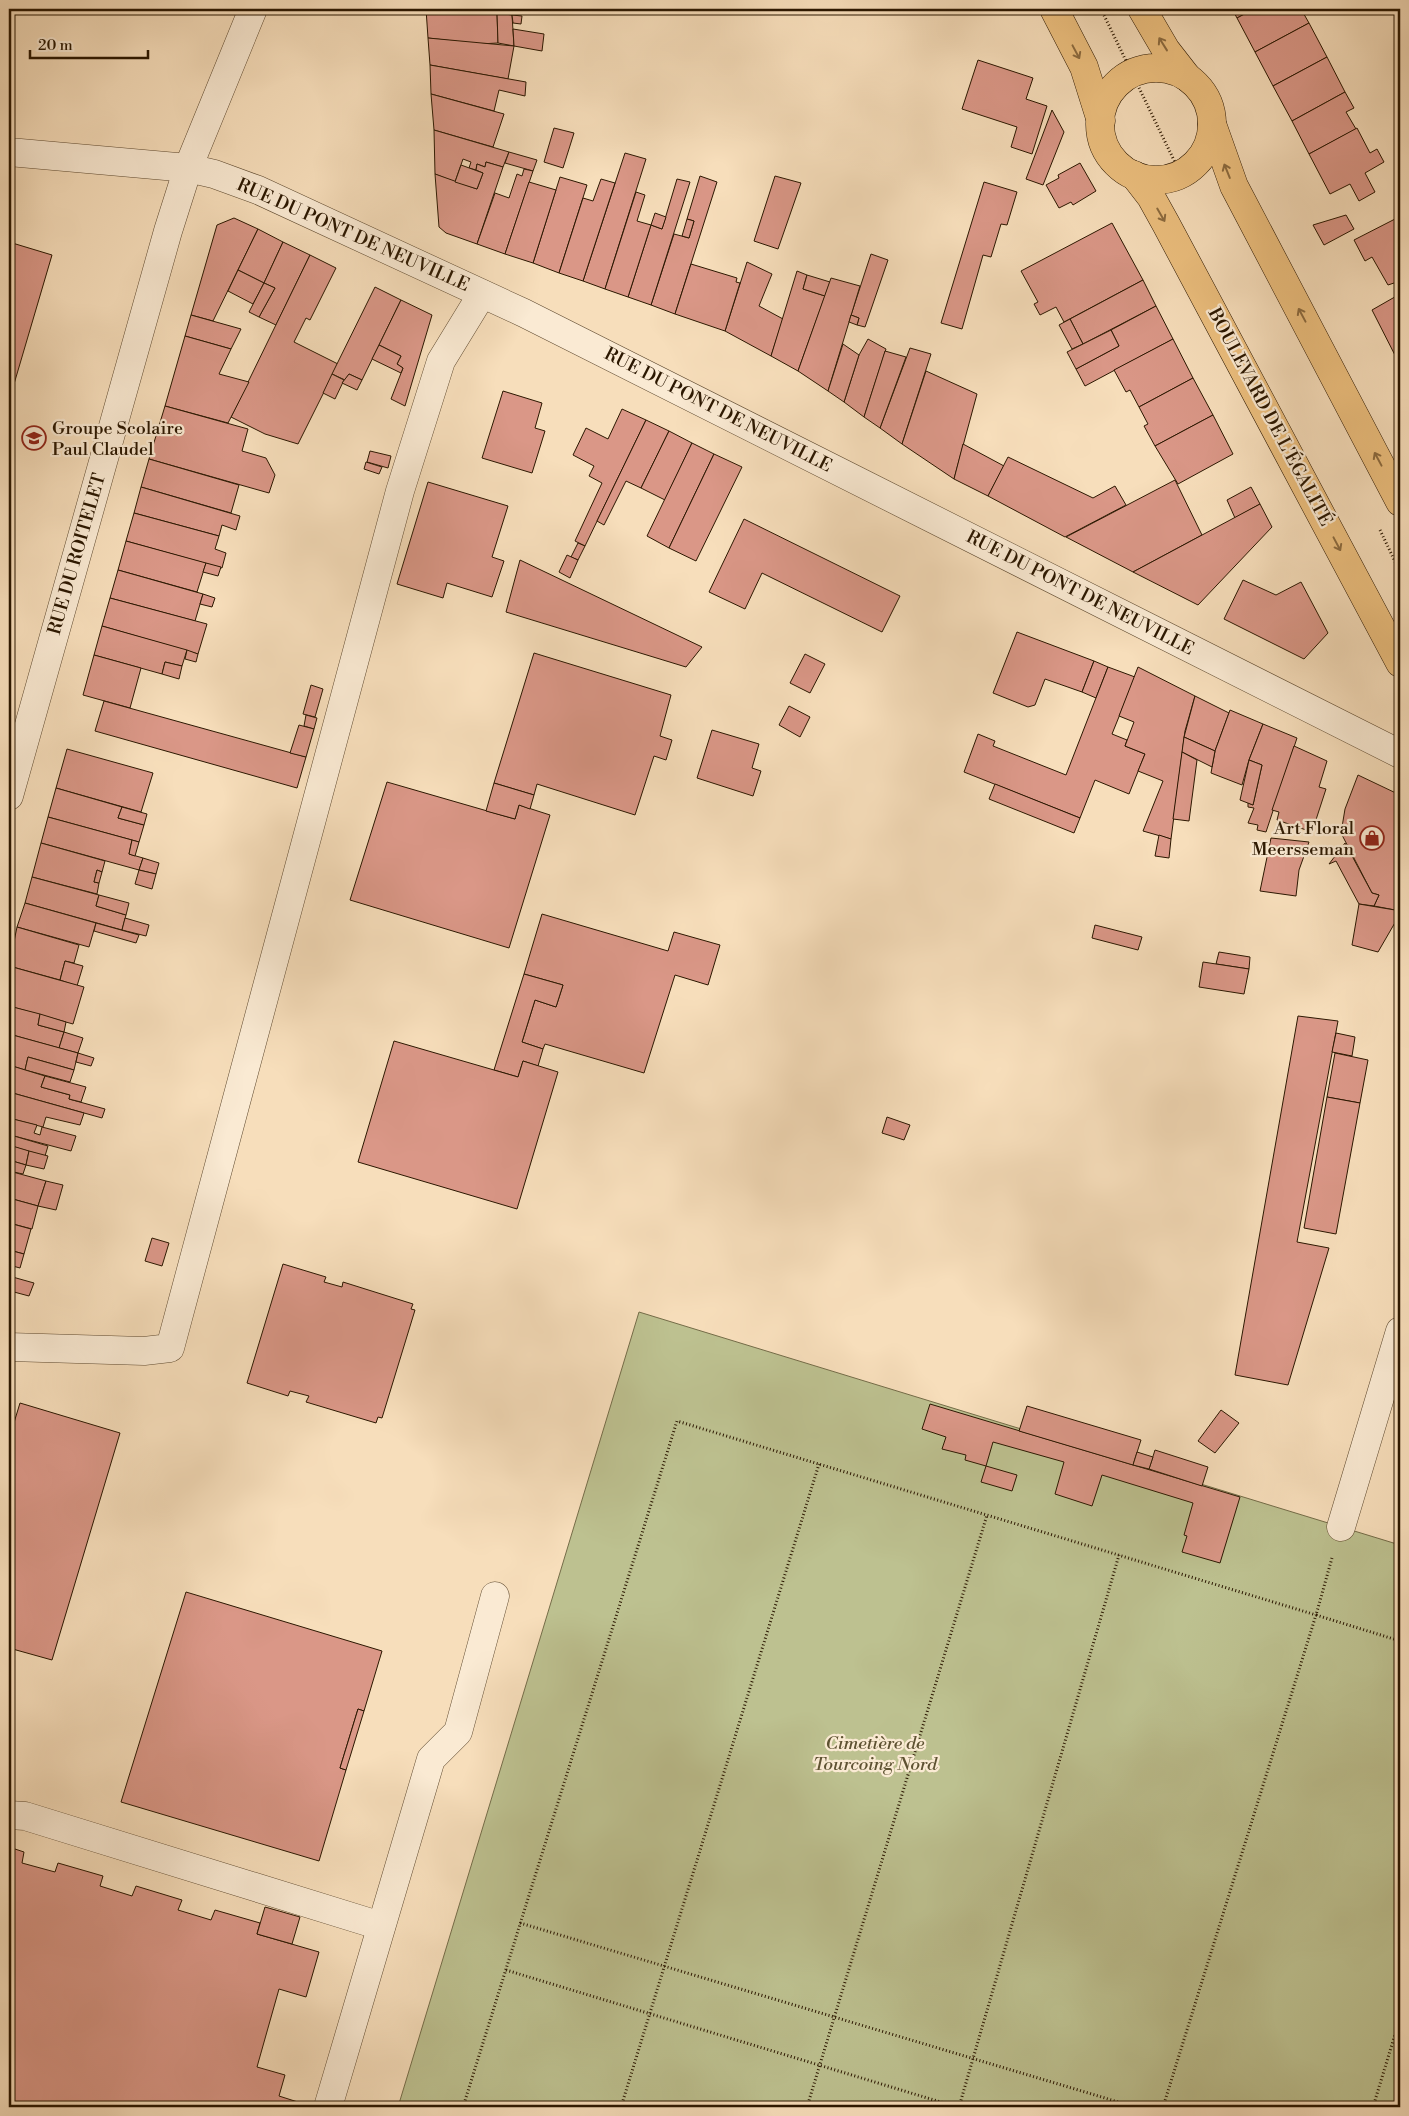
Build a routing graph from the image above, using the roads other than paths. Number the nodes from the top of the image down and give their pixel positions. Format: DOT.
graph roads {
  1 [pos="253,9"];
  2 [pos="1054,9"];
  3 [pos="1142,9"];
  4 [pos="1187,77"];
  5 [pos="1100,121"];
  6 [pos="1212,124"];
  7 [pos="9,152"];
  8 [pos="188,168"];
  9 [pos="1134,175"];
  10 [pos="482,294"];
  11 [pos="1400,502"];
  12 [pos="1400,663"];
  13 [pos="1400,754"];
  14 [pos="9,796"];
  15 [pos="1400,1331"];
  16 [pos="9,1348"];
  17 [pos="1341,1527"];
  18 [pos="495,1596"];
  19 [pos="9,1815"];
  20 [pos="381,1926"];
  21 [pos="328,2107"];
  1 -- 8 [label="street, RUE DU ROITELET"];
  2 -- 5 [label="main road, BOULEVARD DE L'ÉGALITÉ, one-way"];
  4 -- 3 [label="main road, BOULEVARD DE L'ÉGALITÉ, one-way"];
  4 -- 5 [label="main road, BOULEVARD DE L'ÉGALITÉ"];
  4 -- 6 [label="main road, BOULEVARD DE L'ÉGALITÉ"];
  5 -- 9 [label="main road, BOULEVARD DE L'ÉGALITÉ"];
  6 -- 9 [label="main road, BOULEVARD DE L'ÉGALITÉ"];
  11 -- 6 [label="main road, BOULEVARD DE L'ÉGALITÉ, one-way"];
  7 -- 8 [label="street, RUE DU PONT DE NEUVILLE"];
  8 -- 10 [label="street, RUE DU PONT DE NEUVILLE"];
  8 -- 14 [label="street, RUE DU ROITELET"];
  9 -- 12 [label="main road, BOULEVARD DE L'ÉGALITÉ, one-way"];
  10 -- 13 [label="street, RUE DU PONT DE NEUVILLE"];
  10 -- 16 [label="street"];
  15 -- 17 [label="street"];
  18 -- 20 [label="street"];
  19 -- 20 [label="street"];
  20 -- 21 [label="street"];
}
